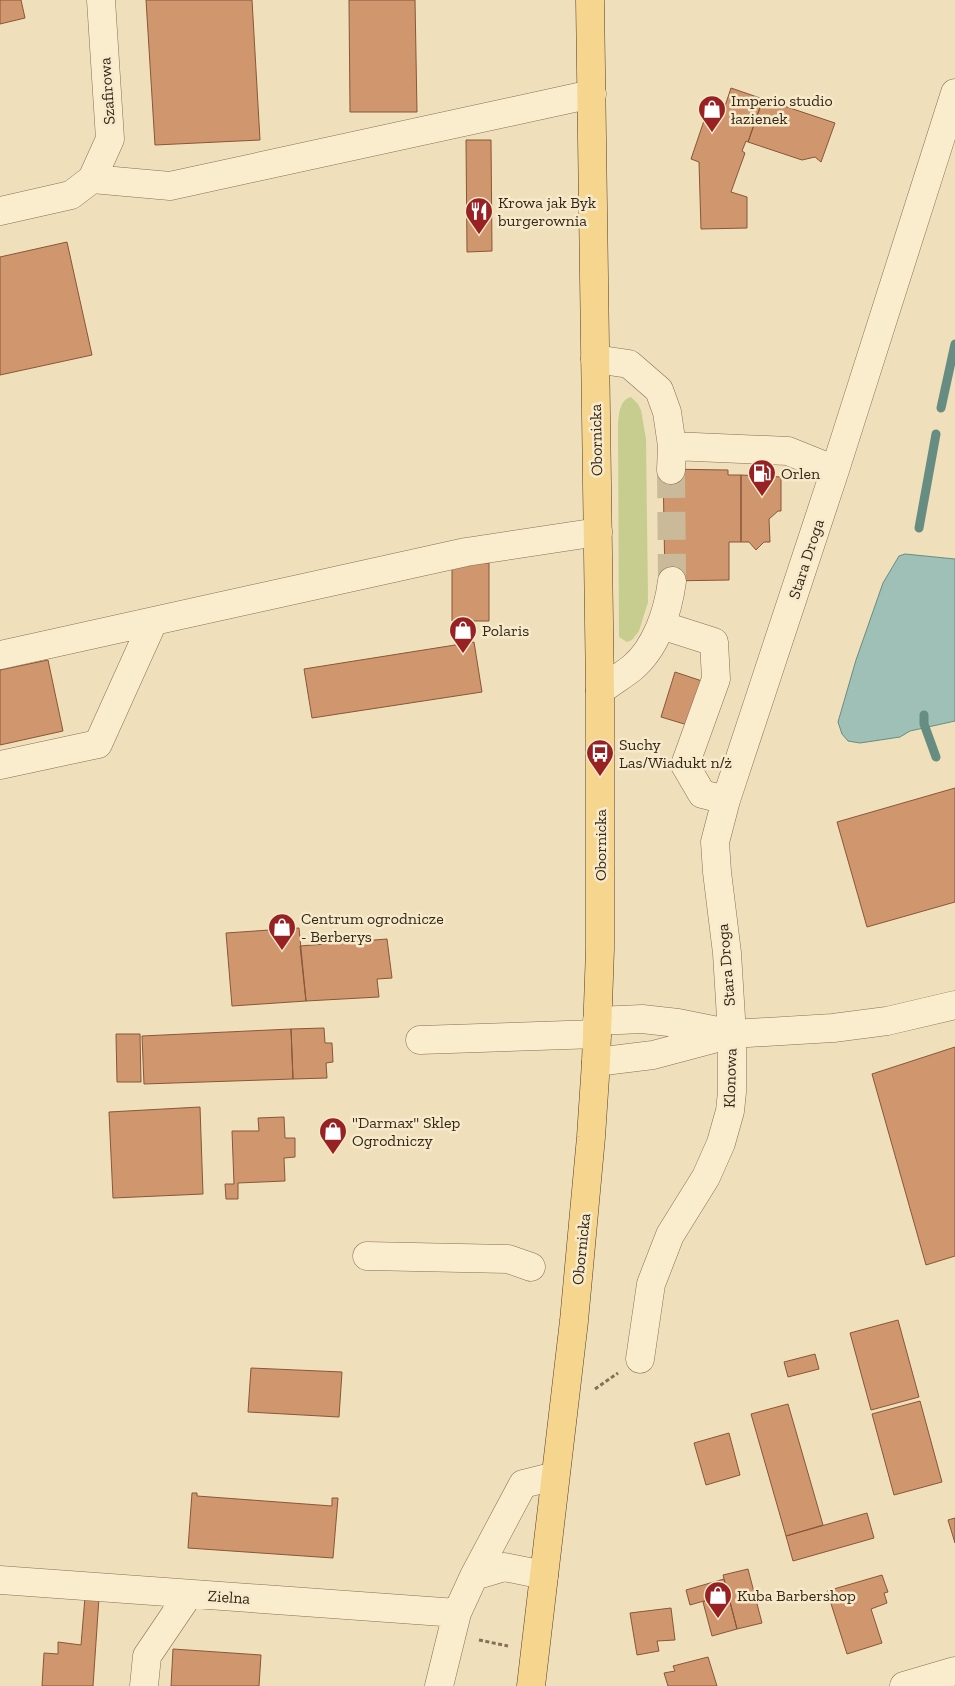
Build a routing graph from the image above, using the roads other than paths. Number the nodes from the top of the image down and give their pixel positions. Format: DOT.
graph roads {
  1 [pos="100,0"];
  2 [pos="590,0"];
  3 [pos="955,93"];
  4 [pos="592,94"];
  5 [pos="92,179"];
  6 [pos="0,211"];
  7 [pos="595,359"];
  8 [pos="835,470"];
  9 [pos="598,532"];
  10 [pos="672,581"];
  11 [pos="153,622"];
  12 [pos="661,625"];
  13 [pos="0,655"];
  14 [pos="600,691"];
  15 [pos="0,765"];
  16 [pos="726,800"];
  17 [pos="955,1004"];
  18 [pos="597,1027"];
  19 [pos="732,1034"];
  20 [pos="420,1040"];
  21 [pos="596,1062"];
  22 [pos="367,1256"];
  23 [pos="531,1267"];
  24 [pos="640,1359"];
  25 [pos="555,1476"];
  26 [pos="544,1575"];
  27 [pos="474,1576"];
  28 [pos="0,1580"];
  29 [pos="189,1594"];
  30 [pos="457,1613"];
  31 [pos="955,1671"];
  32 [pos="144,1686"];
  33 [pos="438,1686"];
  34 [pos="530,1686"];
  35 [pos="904,1686"];
  1 -- 5 [label="street, Szafirowa"];
  2 -- 4 [label="main road, Obornicka"];
  3 -- 8 [label="street, Stara Droga"];
  4 -- 5 [label="street"];
  4 -- 7 [label="main road, Obornicka"];
  5 -- 6 [label="street"];
  7 -- 8 [label="street"];
  7 -- 9 [label="main road, Obornicka"];
  8 -- 16 [label="street, Stara Droga"];
  9 -- 11 [label="street"];
  9 -- 14 [label="main road, Obornicka"];
  10 -- 12 [label="street"];
  11 -- 13 [label="street"];
  11 -- 15 [label="street"];
  12 -- 14 [label="street"];
  12 -- 16 [label="street"];
  14 -- 18 [label="main road, Obornicka"];
  16 -- 19 [label="street, Stara Droga"];
  17 -- 19 [label="street, Klonowa"];
  18 -- 19 [label="street, Stara Droga"];
  18 -- 20 [label="street, Stara Droga"];
  18 -- 21 [label="main road, Obornicka"];
  19 -- 21 [label="street"];
  19 -- 24 [label="street, Klonowa"];
  21 -- 25 [label="main road, Obornicka"];
  22 -- 23 [label="street"];
  25 -- 26 [label="main road, Obornicka"];
  25 -- 27 [label="street"];
  26 -- 27 [label="street"];
  26 -- 34 [label="main road, Obornicka"];
  27 -- 30 [label="street"];
  28 -- 29 [label="street, Zielna"];
  29 -- 30 [label="street, Zielna"];
  29 -- 32 [label="street"];
  30 -- 33 [label="street"];
  31 -- 35 [label="street"];
}
